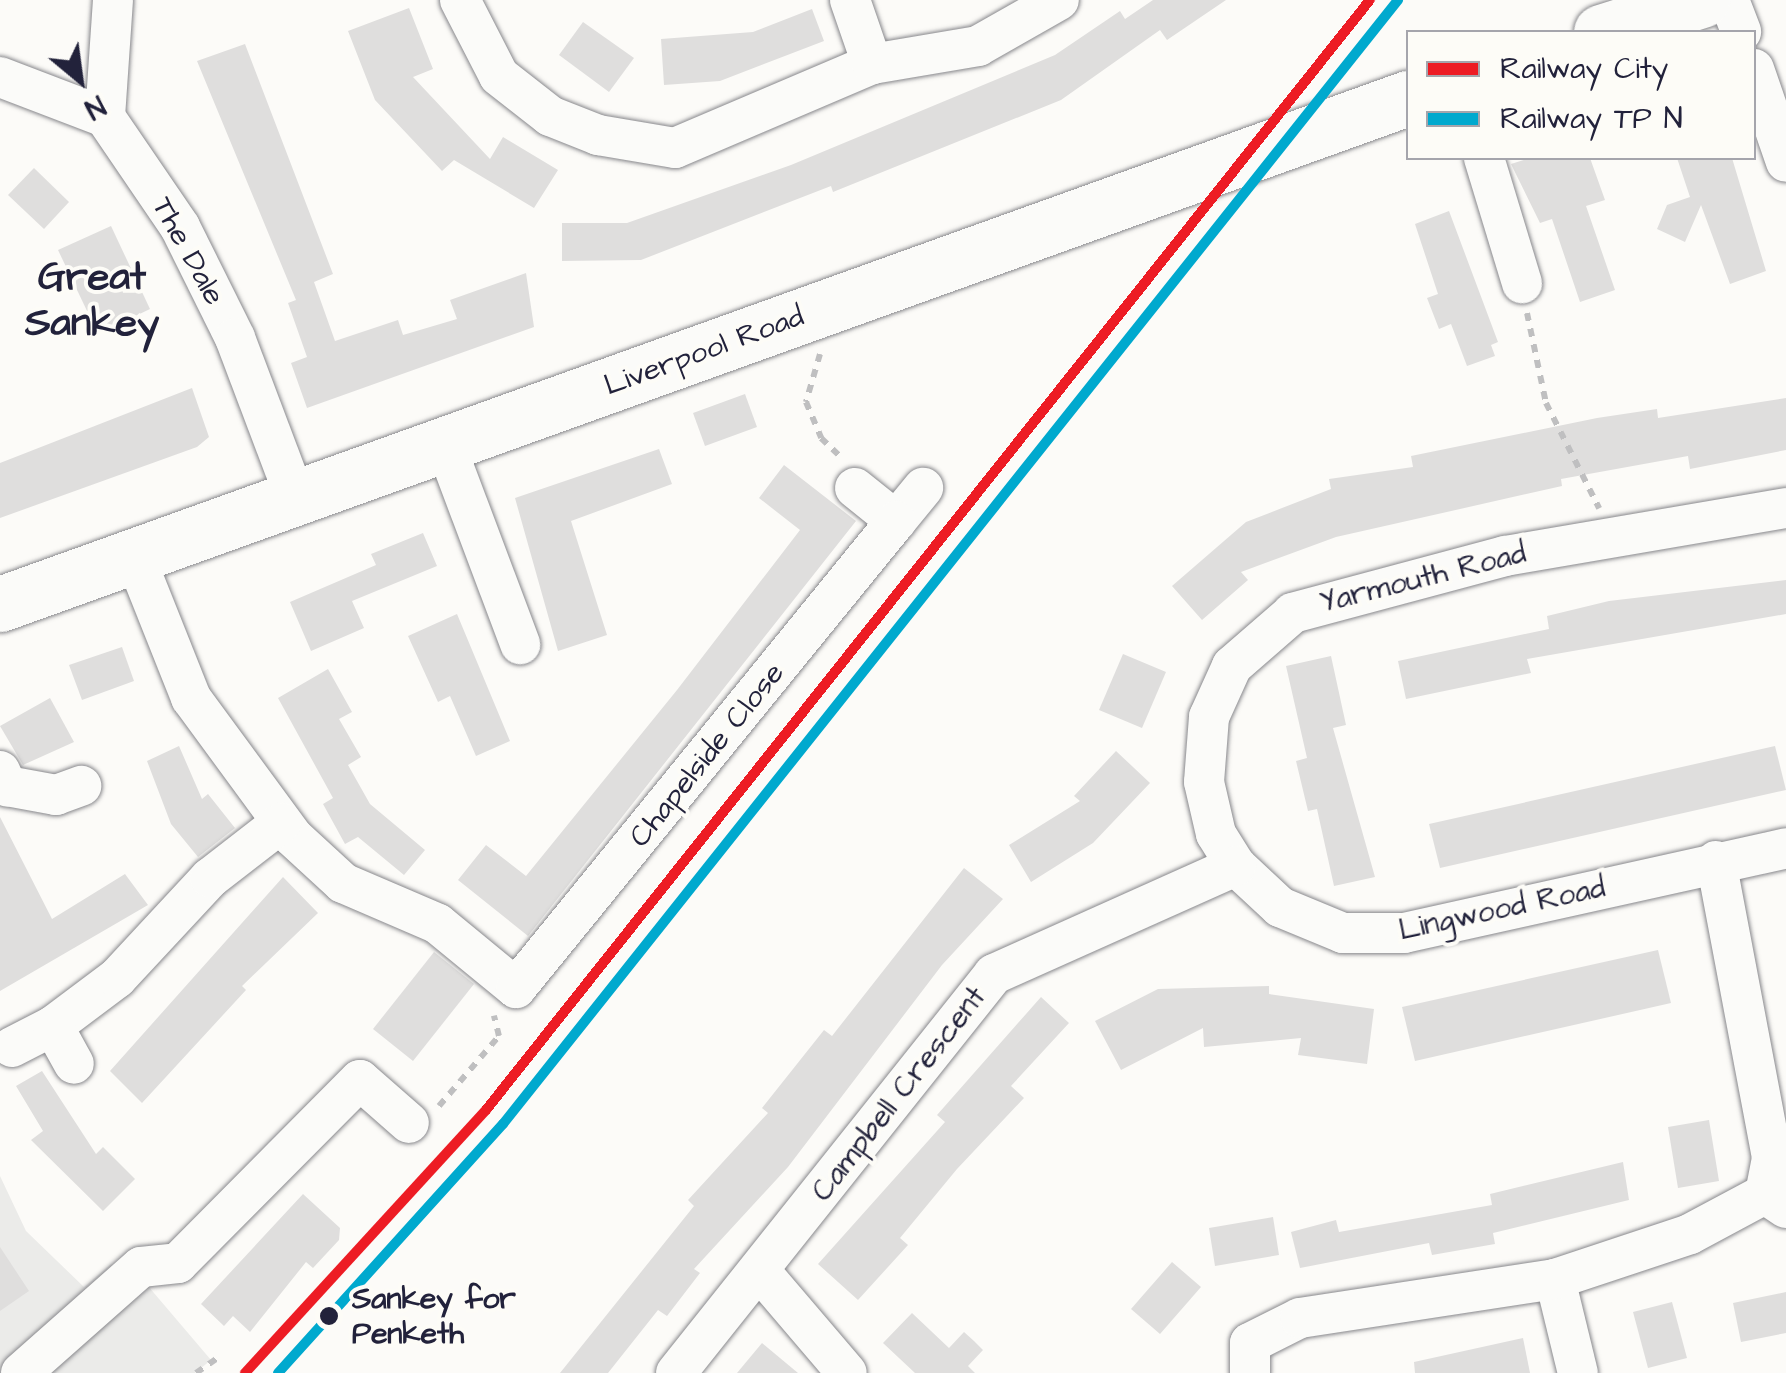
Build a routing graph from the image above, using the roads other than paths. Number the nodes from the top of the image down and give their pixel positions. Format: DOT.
graph roads {
  1 [pos="113,0"];
  2 [pos="460,0"];
  3 [pos="850,0"];
  4 [pos="1059,0"];
  5 [pos="1702,0"];
  6 [pos="1729,0"];
  7 [pos="1607,30"];
  8 [pos="1740,30"];
  9 [pos="872,64"];
  10 [pos="1756,75"];
  11 [pos="0,77"];
  12 [pos="1406,99"];
  13 [pos="105,116"];
  14 [pos="1485,160"];
  15 [pos="1786,162"];
  16 [pos="1522,283"];
  17 [pos="445,444"];
  18 [pos="855,488"];
  19 [pos="922,488"];
  20 [pos="296,498"];
  21 [pos="1786,508"];
  22 [pos="896,521"];
  23 [pos="135,557"];
  24 [pos="0,604"];
  25 [pos="520,644"];
  26 [pos="2,782"];
  27 [pos="81,786"];
  28 [pos="281,823"];
  29 [pos="1786,848"];
  30 [pos="1716,861"];
  31 [pos="1236,866"];
  32 [pos="53,1026"];
  33 [pos="12,1048"];
  34 [pos="74,1064"];
  35 [pos="423,1115"];
  36 [pos="1776,1201"];
  37 [pos="759,1270"];
  38 [pos="1555,1279"];
  39 [pos="21,1373"];
  40 [pos="676,1373"];
  41 [pos="848,1373"];
  42 [pos="1250,1373"];
  43 [pos="1578,1373"];
  1 -- 13 [label="street"];
  2 -- 9 [label="street"];
  3 -- 9 [label="street"];
  4 -- 9 [label="street"];
  5 -- 7 [label="highway"];
  6 -- 8 [label="street"];
  10 -- 15 [label="street"];
  11 -- 13 [label="street"];
  12 -- 17 [label="highway, Liverpool Road"];
  13 -- 20 [label="street, The Dale"];
  14 -- 16 [label="street"];
  17 -- 20 [label="highway, Liverpool Road"];
  17 -- 25 [label="street"];
  18 -- 22 [label="street"];
  19 -- 22 [label="street, Chapelside Close"];
  20 -- 23 [label="highway, Liverpool Road"];
  21 -- 31 [label="street, Yarmouth Road"];
  22 -- 28 [label="street, Chapelside Close"];
  23 -- 24 [label="highway, Liverpool Road"];
  23 -- 28 [label="street"];
  26 -- 27 [label="street"];
  28 -- 32 [label="street"];
  29 -- 30 [label="street, Lingwood Road"];
  30 -- 31 [label="street, Lingwood Road"];
  30 -- 36 [label="street"];
  31 -- 37 [label="street, Campbell Crescent"];
  32 -- 33 [label="street"];
  32 -- 34 [label="street"];
  35 -- 39 [label="street"];
  36 -- 38 [label="street"];
  37 -- 40 [label="street, Campbell Crescent"];
  37 -- 41 [label="street"];
  38 -- 42 [label="street"];
  38 -- 43 [label="street"];
}
